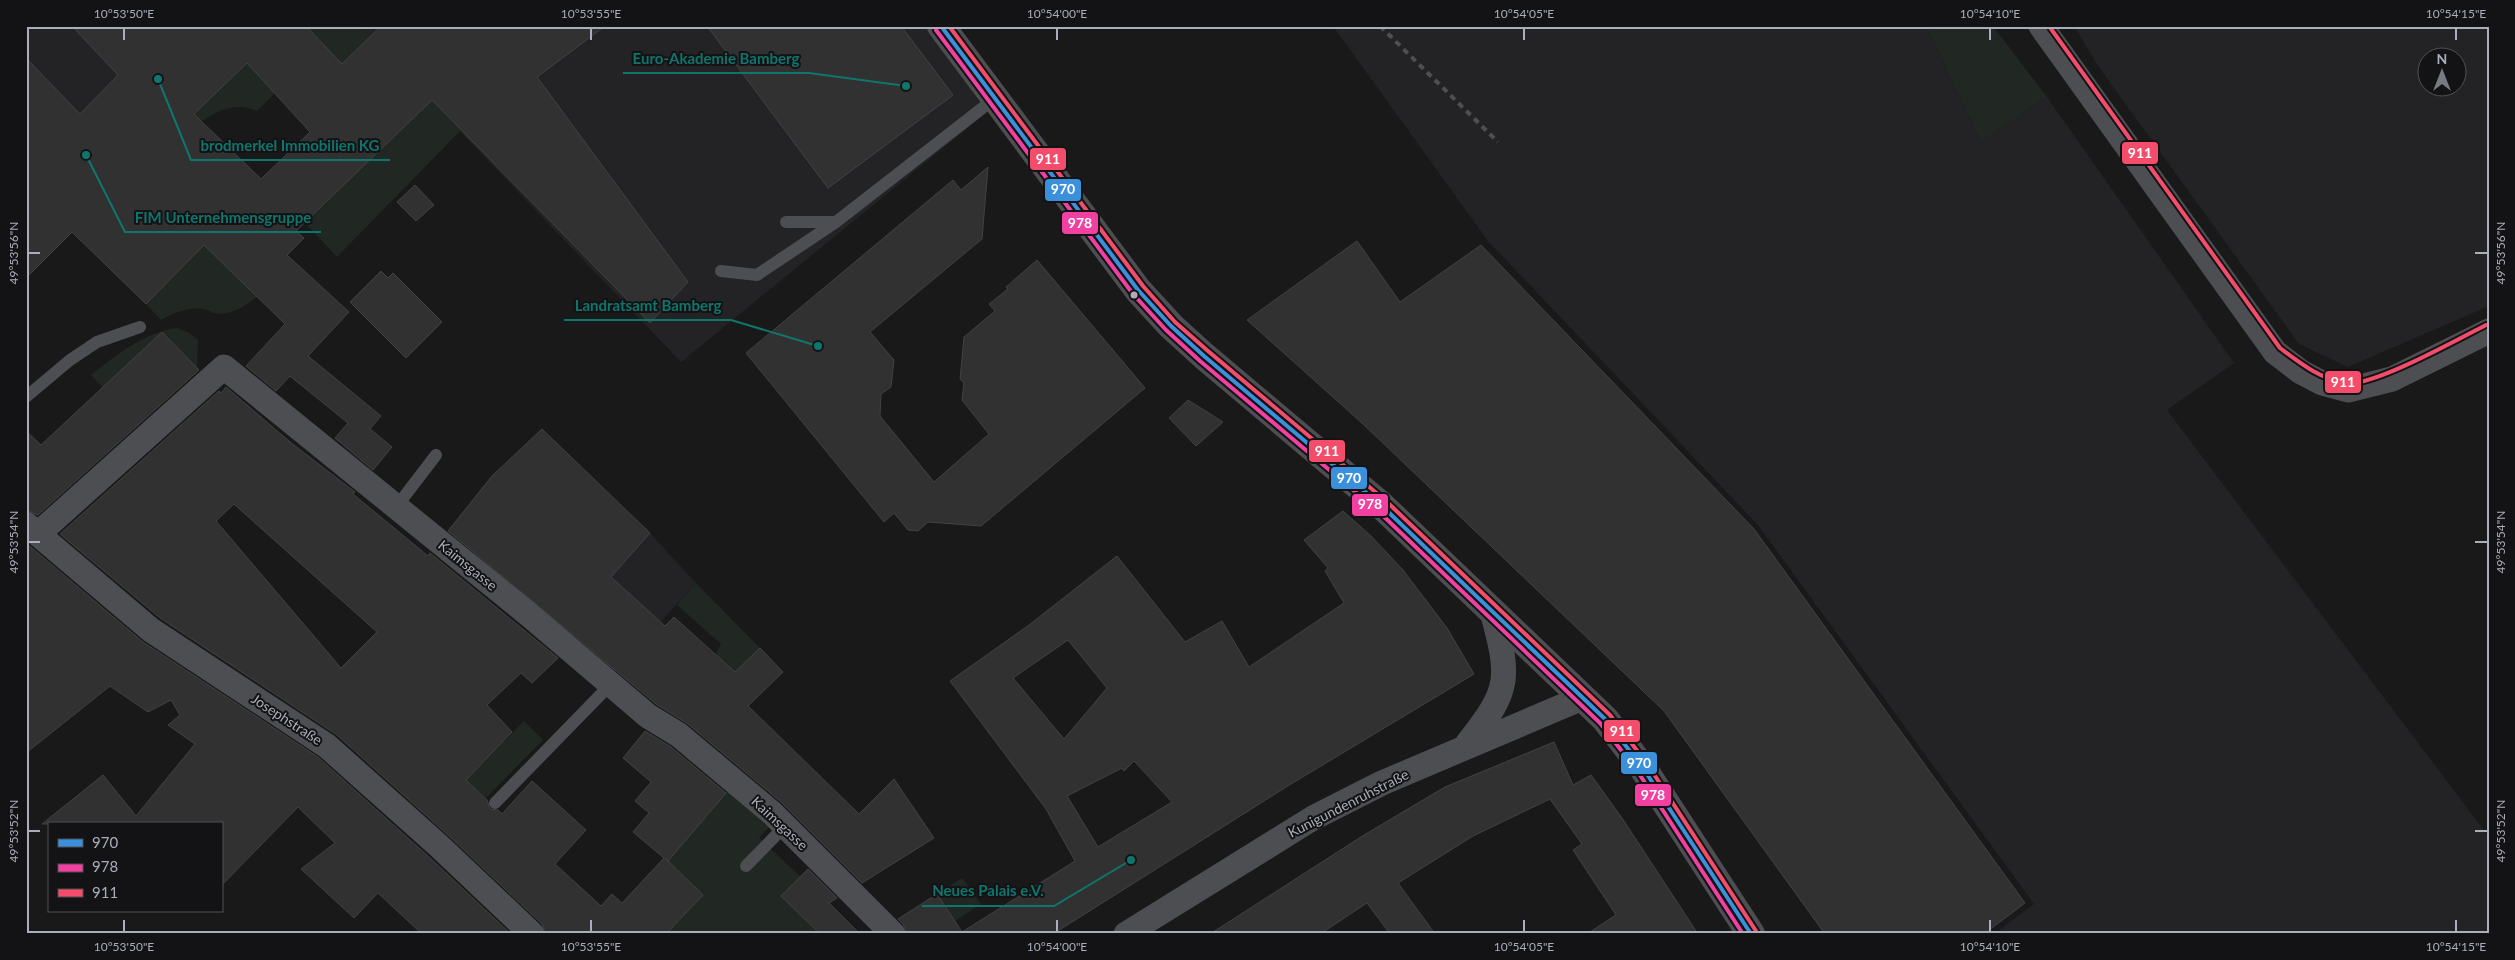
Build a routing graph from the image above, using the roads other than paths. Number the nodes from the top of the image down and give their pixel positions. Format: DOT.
graph roads {
  1 [pos="941,26"];
  2 [pos="2041,26"];
  3 [pos="994,99"];
  4 [pos="786,222"];
  5 [pos="836,222"];
  6 [pos="721,271"];
  7 [pos="140,327"];
  8 [pos="2489,331"];
  9 [pos="26,397"];
  10 [pos="436,455"];
  11 [pos="397,506"];
  12 [pos="32,529"];
  13 [pos="1492,611"];
  14 [pos="611,684"];
  15 [pos="1582,698"];
  16 [pos="1465,746"];
  17 [pos="495,802"];
  18 [pos="785,826"];
  19 [pos="746,866"];
  20 [pos="532,934"];
  21 [pos="892,934"];
  22 [pos="1126,934"];
  23 [pos="1751,934"];
  1 -- 3 [label="street"];
  2 -- 8 [label="street"];
  3 -- 5 [label="lane"];
  3 -- 13 [label="street"];
  4 -- 5 [label="lane"];
  5 -- 6 [label="lane"];
  7 -- 9 [label="lane"];
  10 -- 11 [label="lane"];
  11 -- 12 [label="street, Kaimsgasse"];
  11 -- 14 [label="street, Kaimsgasse"];
  12 -- 20 [label="street, Josephstraße"];
  13 -- 15 [label="street"];
  13 -- 16 [label="street"];
  14 -- 17 [label="lane"];
  14 -- 18 [label="street, Kaimsgasse"];
  15 -- 16 [label="street, Kunigundenruhstraße"];
  15 -- 23 [label="street"];
  16 -- 22 [label="street, Kunigundenruhstraße"];
  18 -- 19 [label="lane"];
  18 -- 21 [label="street, Kaimsgasse"];
}
